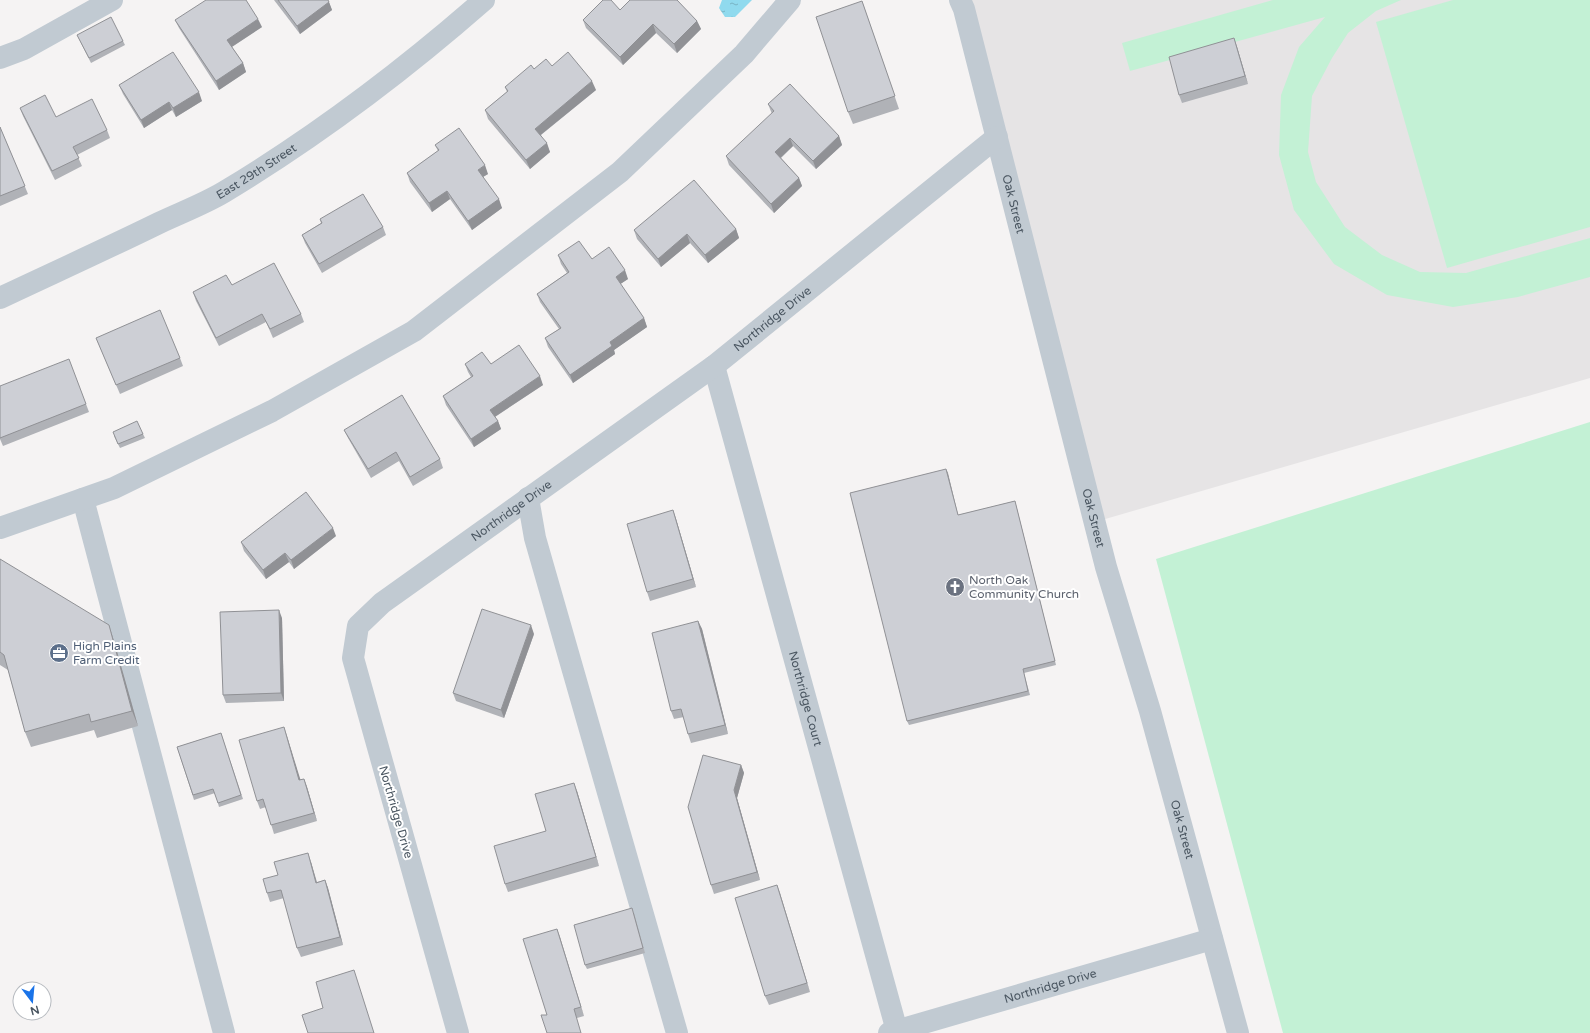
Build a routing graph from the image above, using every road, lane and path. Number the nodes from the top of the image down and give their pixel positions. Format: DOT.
graph roads {
  1 [pos="112,0"];
  2 [pos="484,0"];
  3 [pos="790,0"];
  4 [pos="960,0"];
  5 [pos="0,58"];
  6 [pos="997,136"];
  7 [pos="0,298"];
  8 [pos="714,366"];
  9 [pos="528,498"];
  10 [pos="83,499"];
  11 [pos="0,528"];
  12 [pos="1212,939"];
  13 [pos="893,1032"];
  14 [pos="224,1033"];
  15 [pos="458,1033"];
  16 [pos="677,1033"];
  17 [pos="1238,1033"];
  1 -- 5 [label="street"];
  2 -- 7 [label="street, East 29th Street"];
  3 -- 10 [label="street"];
  4 -- 6 [label="street, Oak Street"];
  6 -- 8 [label="street, Northridge Drive"];
  6 -- 12 [label="street, Oak Street"];
  8 -- 9 [label="street, Northridge Drive"];
  8 -- 13 [label="street, Northridge Court"];
  9 -- 15 [label="street, Northridge Drive"];
  9 -- 16 [label="street"];
  10 -- 11 [label="street"];
  10 -- 14 [label="street"];
  12 -- 13 [label="street, Northridge Drive"];
  12 -- 17 [label="street, Oak Street"];
}
